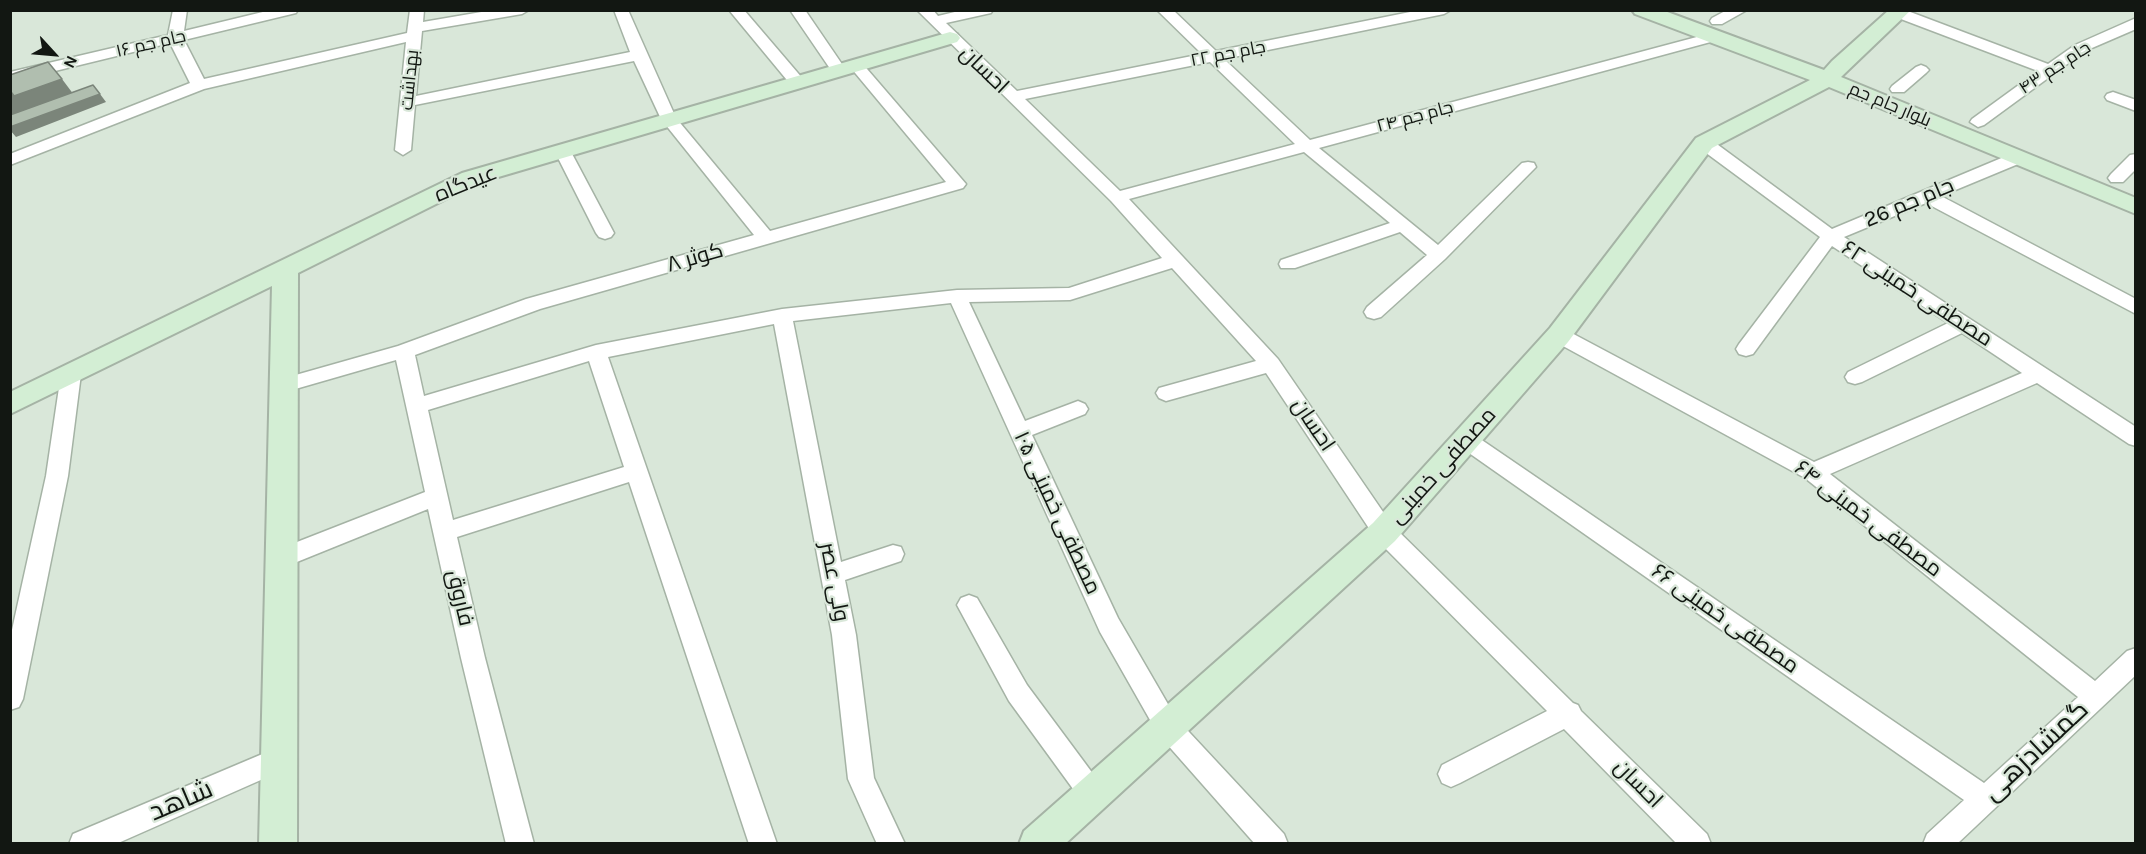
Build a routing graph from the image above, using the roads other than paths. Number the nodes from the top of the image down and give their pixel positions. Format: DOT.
graph roads {
  1 [pos="180,10"];
  2 [pos="291,10"];
  3 [pos="417,10"];
  4 [pos="522,10"];
  5 [pos="621,10"];
  6 [pos="736,10"];
  7 [pos="796,10"];
  8 [pos="986,10"];
  9 [pos="1164,10"];
  10 [pos="1444,10"];
  11 [pos="1642,10"];
  12 [pos="1689,10"];
  13 [pos="1740,10"];
  14 [pos="1899,12"];
  15 [pos="2136,22"];
  16 [pos="936,23"];
  17 [pos="1715,29"];
  18 [pos="415,32"];
  19 [pos="175,38"];
  20 [pos="639,55"];
  21 [pos="1213,57"];
  22 [pos="847,68"];
  23 [pos="1921,70"];
  24 [pos="2049,70"];
  25 [pos="1833,72"];
  26 [pos="10,77"];
  27 [pos="797,82"];
  28 [pos="199,84"];
  29 [pos="1898,89"];
  30 [pos="1012,97"];
  31 [pos="2114,97"];
  32 [pos="408,102"];
  33 [pos="2136,106"];
  34 [pos="669,119"];
  35 [pos="1978,122"];
  36 [pos="1704,143"];
  37 [pos="1307,146"];
  38 [pos="403,150"];
  39 [pos="562,150"];
  40 [pos="2017,158"];
  41 [pos="2136,159"];
  42 [pos="10,160"];
  43 [pos="1528,167"];
  44 [pos="2126,182"];
  45 [pos="1927,196"];
  46 [pos="1117,197"];
  47 [pos="2136,207"];
  48 [pos="1403,225"];
  49 [pos="605,233"];
  50 [pos="1830,236"];
  51 [pos="766,238"];
  52 [pos="1439,255"];
  53 [pos="1175,260"];
  54 [pos="1288,264"];
  55 [pos="285,269"];
  56 [pos="957,296"];
  57 [pos="2136,308"];
  58 [pos="1374,312"];
  59 [pos="782,316"];
  60 [pos="1964,324"];
  61 [pos="1559,335"];
  62 [pos="1746,349"];
  63 [pos="404,351"];
  64 [pos="596,352"];
  65 [pos="1271,364"];
  66 [pos="71,374"];
  67 [pos="2038,374"];
  68 [pos="1855,377"];
  69 [pos="285,385"];
  70 [pos="1166,393"];
  71 [pos="10,404"];
  72 [pos="417,406"];
  73 [pos="1078,409"];
  74 [pos="1020,430"];
  75 [pos="2136,438"];
  76 [pos="1466,440"];
  77 [pos="637,471"];
  78 [pos="1813,472"];
  79 [pos="437,496"];
  80 [pos="445,532"];
  81 [pos="1384,532"];
  82 [pos="893,554"];
  83 [pos="282,558"];
  84 [pos="832,575"];
  85 [pos="969,605"];
  86 [pos="2136,659"];
  87 [pos="2096,696"];
  88 [pos="10,699"];
  89 [pos="1569,713"];
  90 [pos="1167,726"];
  91 [pos="279,759"];
  92 [pos="1451,774"];
  93 [pos="1093,795"];
  94 [pos="1985,799"];
  95 [pos="83,843"];
  96 [pos="278,843"];
  97 [pos="520,843"];
  98 [pos="763,843"];
  99 [pos="891,843"];
  100 [pos="1037,843"];
  101 [pos="1274,843"];
  102 [pos="1698,843"];
  103 [pos="1937,843"];
  1 -- 19 [label="street"];
  2 -- 19 [label="street, جام جم ۱۶"];
  3 -- 18 [label="street, بهداشت"];
  4 -- 18 [label="street"];
  5 -- 20 [label="street"];
  6 -- 27 [label="street"];
  7 -- 22 [label="street"];
  8 -- 16 [label="street"];
  9 -- 21 [label="street"];
  10 -- 21 [label="street, جام جم ۲۲"];
  11 -- 17 [label="street, بلوار جام جم"];
  12 -- 17 [label="street, بلوار جام جم"];
  13 -- 17 [label="street, جام جم ۲۴"];
  14 -- 24 [label="street"];
  14 -- 25 [label="street, مصطفی خمینی"];
  15 -- 24 [label="street, جام جم ۴۳"];
  16 -- 22 [label="street, عیدگاه"];
  16 -- 30 [label="street, احسان"];
  17 -- 25 [label="street, بلوار جام جم"];
  17 -- 37 [label="street, جام جم ۲۴"];
  18 -- 28 [label="street"];
  18 -- 32 [label="street, بهداشت"];
  19 -- 26 [label="street, جام جم ۱۶"];
  19 -- 28 [label="street"];
  20 -- 32 [label="street"];
  20 -- 34 [label="street"];
  21 -- 30 [label="street, جام جم ۲۲"];
  21 -- 37 [label="street"];
  22 -- 27 [label="street, عیدگاه"];
  22 -- 51 [label="street, کوثر ۸"];
  23 -- 29 [label="street"];
  24 -- 35 [label="street, جام جم ۴۳"];
  25 -- 29 [label="street, بلوار جام جم"];
  25 -- 36 [label="street, مصطفی خمینی"];
  25 -- 40 [label="street, بلوار جام جم"];
  27 -- 34 [label="street, عیدگاه"];
  28 -- 42 [label="street"];
  29 -- 35 [label="street, بلوار جام جم"];
  30 -- 46 [label="street, احسان"];
  31 -- 33 [label="street"];
  32 -- 38 [label="street, بهداشت"];
  34 -- 39 [label="street, عیدگاه"];
  34 -- 51 [label="street"];
  35 -- 44 [label="street, بلوار جام جم"];
  36 -- 50 [label="street, مصطفی خمینی ۶۲"];
  36 -- 61 [label="street, مصطفی خمینی"];
  37 -- 46 [label="street, جام جم ۲۴"];
  37 -- 48 [label="street"];
  39 -- 49 [label="street"];
  39 -- 55 [label="street, عیدگاه"];
  40 -- 45 [label="street, جام جم 26"];
  40 -- 47 [label="street, بلوار جام جم"];
  41 -- 44 [label="street"];
  43 -- 52 [label="street"];
  45 -- 50 [label="street, جام جم 26"];
  45 -- 57 [label="street"];
  46 -- 53 [label="street, احسان"];
  48 -- 52 [label="street"];
  48 -- 54 [label="street"];
  50 -- 60 [label="street, مصطفی خمینی ۶۲"];
  50 -- 62 [label="street"];
  51 -- 63 [label="street, کوثر ۸"];
  52 -- 58 [label="street"];
  53 -- 56 [label="street"];
  53 -- 65 [label="street, احسان"];
  55 -- 66 [label="street, عیدگاه"];
  55 -- 69 [label="street"];
  56 -- 59 [label="street"];
  56 -- 74 [label="street, مصطفی خمینی ۱۰۵"];
  59 -- 64 [label="street"];
  59 -- 84 [label="street, ولی عصر"];
  60 -- 67 [label="street, مصطفی خمینی ۶۲"];
  60 -- 68 [label="street"];
  61 -- 76 [label="street, مصطفی خمینی"];
  61 -- 78 [label="street, مصطفی خمینی ۶۴"];
  63 -- 69 [label="street, کوثر ۸"];
  63 -- 72 [label="street, فاروق"];
  64 -- 72 [label="street"];
  64 -- 77 [label="street"];
  65 -- 70 [label="street"];
  65 -- 81 [label="street, احسان"];
  66 -- 71 [label="street, عیدگاه"];
  66 -- 88 [label="street"];
  67 -- 75 [label="street, مصطفی خمینی ۶۲"];
  67 -- 78 [label="street"];
  69 -- 83 [label="street"];
  72 -- 79 [label="street, فاروق"];
  73 -- 74 [label="street"];
  74 -- 90 [label="street, مصطفی خمینی ۱۰۵"];
  76 -- 81 [label="street, مصطفی خمینی"];
  76 -- 94 [label="street, مصطفی خمینی ۶۶"];
  77 -- 80 [label="street"];
  77 -- 98 [label="street"];
  78 -- 87 [label="street, مصطفی خمینی ۶۴"];
  79 -- 80 [label="street, فاروق"];
  79 -- 83 [label="street"];
  80 -- 97 [label="street, فاروق"];
  81 -- 89 [label="street, احسان"];
  81 -- 90 [label="street, مصطفی خمینی"];
  82 -- 84 [label="street"];
  83 -- 91 [label="street"];
  84 -- 99 [label="street, ولی عصر"];
  85 -- 93 [label="street"];
  86 -- 87 [label="street, گمشادزهی"];
  87 -- 94 [label="street, گمشادزهی"];
  89 -- 92 [label="street"];
  89 -- 102 [label="street, احسان"];
  90 -- 93 [label="street, مصطفی خمینی"];
  90 -- 101 [label="street, مصطفی خمینی ۱۰۵"];
  91 -- 95 [label="street, شاهد"];
  91 -- 96 [label="street"];
  93 -- 100 [label="street, مصطفی خمینی"];
  94 -- 103 [label="street, گمشادزهی"];
}
